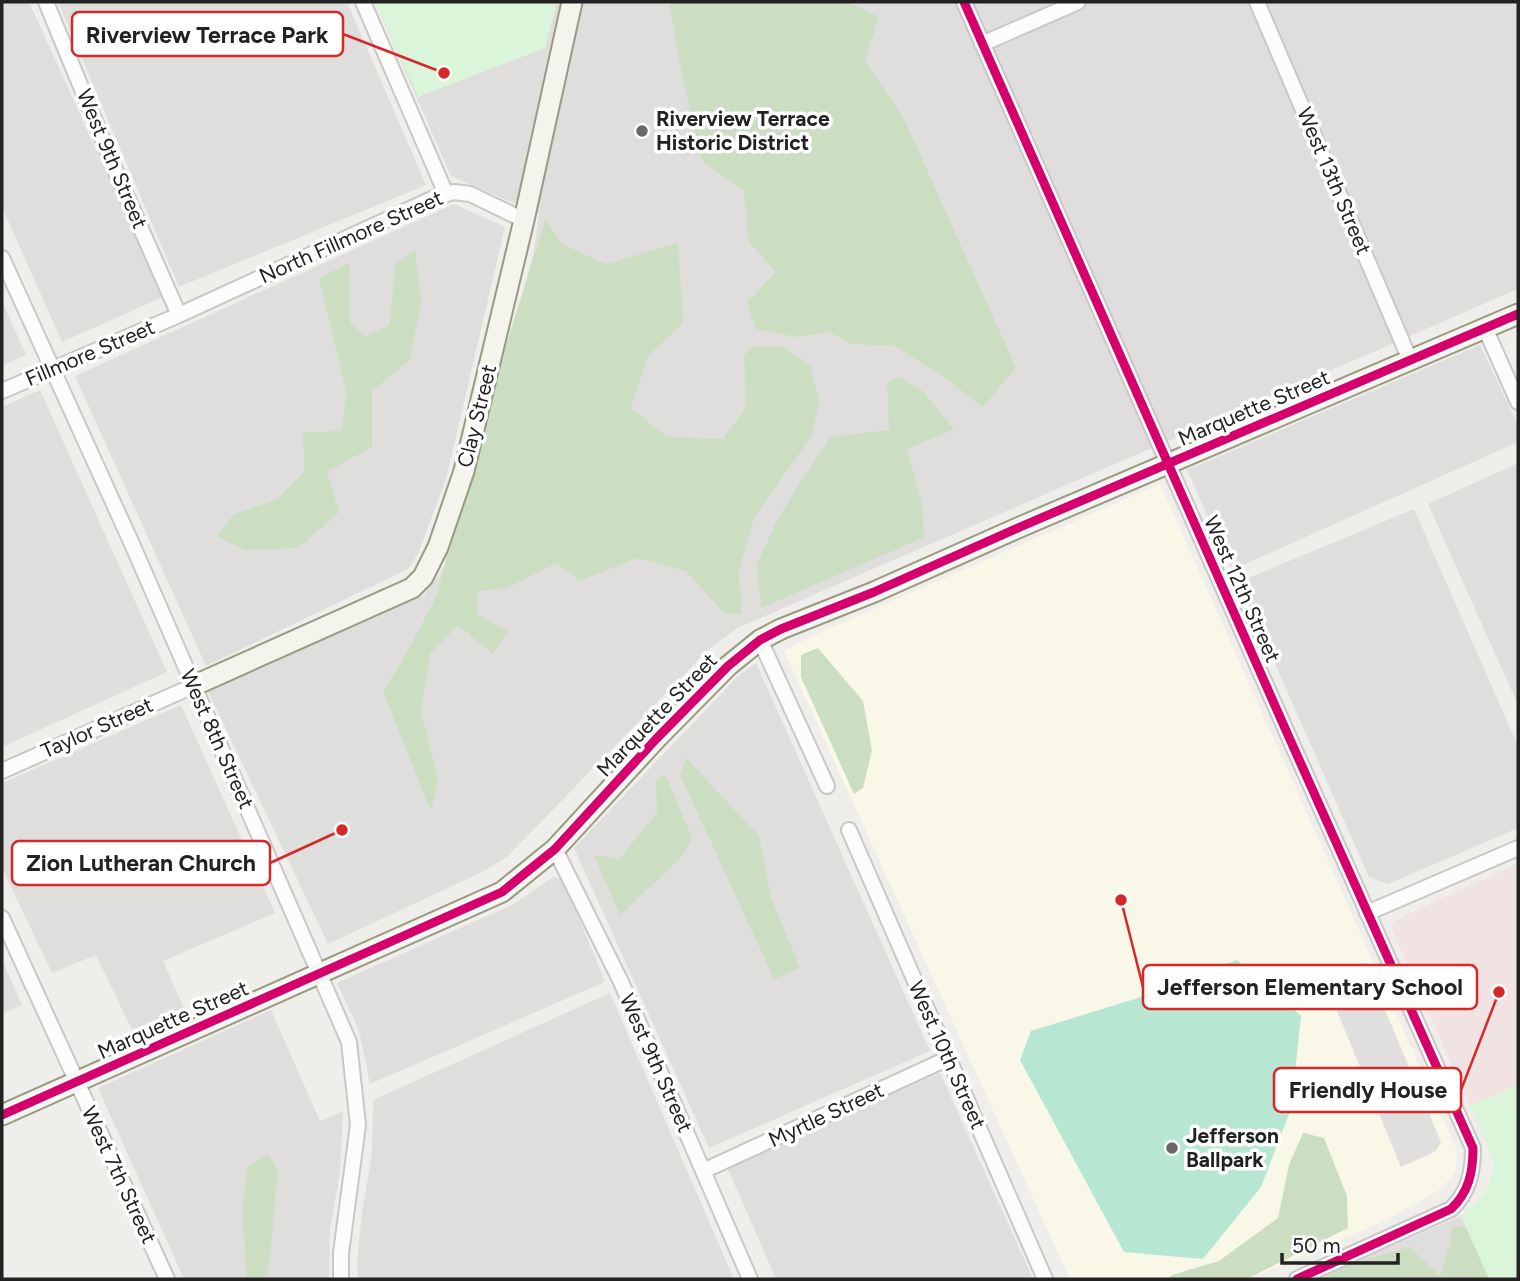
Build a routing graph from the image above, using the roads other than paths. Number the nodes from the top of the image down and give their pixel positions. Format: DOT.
graph roads {
  1 [pos="47,2"];
  2 [pos="362,2"];
  3 [pos="572,2"];
  4 [pos="964,2"];
  5 [pos="1078,2"];
  6 [pos="1257,2"];
  7 [pos="982,44"];
  8 [pos="446,194"];
  9 [pos="524,220"];
  10 [pos="2,258"];
  11 [pos="1518,314"];
  12 [pos="179,315"];
  13 [pos="1485,328"];
  14 [pos="1410,360"];
  15 [pos="53,370"];
  16 [pos="2,391"];
  17 [pos="1518,402"];
  18 [pos="1167,464"];
  19 [pos="760,640"];
  20 [pos="193,686"];
  21 [pos="2,771"];
  22 [pos="827,786"];
  23 [pos="849,830"];
  24 [pos="1518,848"];
  25 [pos="555,849"];
  26 [pos="1367,913"];
  27 [pos="2,918"];
  28 [pos="320,974"];
  29 [pos="949,1058"];
  30 [pos="76,1082"];
  31 [pos="2,1115"];
  32 [pos="703,1171"];
  33 [pos="167,1279"];
  34 [pos="341,1279"];
  35 [pos="750,1279"];
  36 [pos="1045,1279"];
  37 [pos="1297,1279"];
  1 -- 12 [label="street, West 9th Street"];
  2 -- 8 [label="street"];
  3 -- 9 [label="street, Clay Street"];
  4 -- 7 [label="street, West 12th Street"];
  5 -- 7 [label="street"];
  6 -- 14 [label="street, West 13th Street"];
  7 -- 18 [label="street, West 12th Street"];
  8 -- 9 [label="street, North Fillmore Street"];
  8 -- 12 [label="street, North Fillmore Street"];
  9 -- 20 [label="street, Clay Street"];
  10 -- 15 [label="street, West 8th Street"];
  11 -- 13 [label="street, Marquette Street"];
  12 -- 15 [label="street, Fillmore Street"];
  13 -- 14 [label="street, Marquette Street"];
  13 -- 17 [label="street"];
  14 -- 18 [label="street, Marquette Street"];
  15 -- 16 [label="street, Fillmore Street"];
  15 -- 20 [label="street, West 8th Street"];
  18 -- 19 [label="street, Marquette Street"];
  18 -- 26 [label="street, West 12th Street"];
  19 -- 22 [label="street"];
  19 -- 25 [label="street, Marquette Street"];
  20 -- 21 [label="street, Taylor Street"];
  20 -- 28 [label="street, West 8th Street"];
  23 -- 29 [label="street, West 10th Street"];
  24 -- 26 [label="street"];
  25 -- 28 [label="street, Marquette Street"];
  25 -- 32 [label="street, West 9th Street"];
  26 -- 37 [label="street, West 12th Street"];
  27 -- 30 [label="street, West 7th Street"];
  28 -- 30 [label="street, Marquette Street"];
  28 -- 34 [label="street, West 8th Street"];
  29 -- 32 [label="street, Myrtle Street"];
  29 -- 36 [label="street, West 10th Street"];
  30 -- 31 [label="street, Marquette Street"];
  30 -- 33 [label="street, West 7th Street"];
  32 -- 35 [label="street, West 9th Street"];
}
